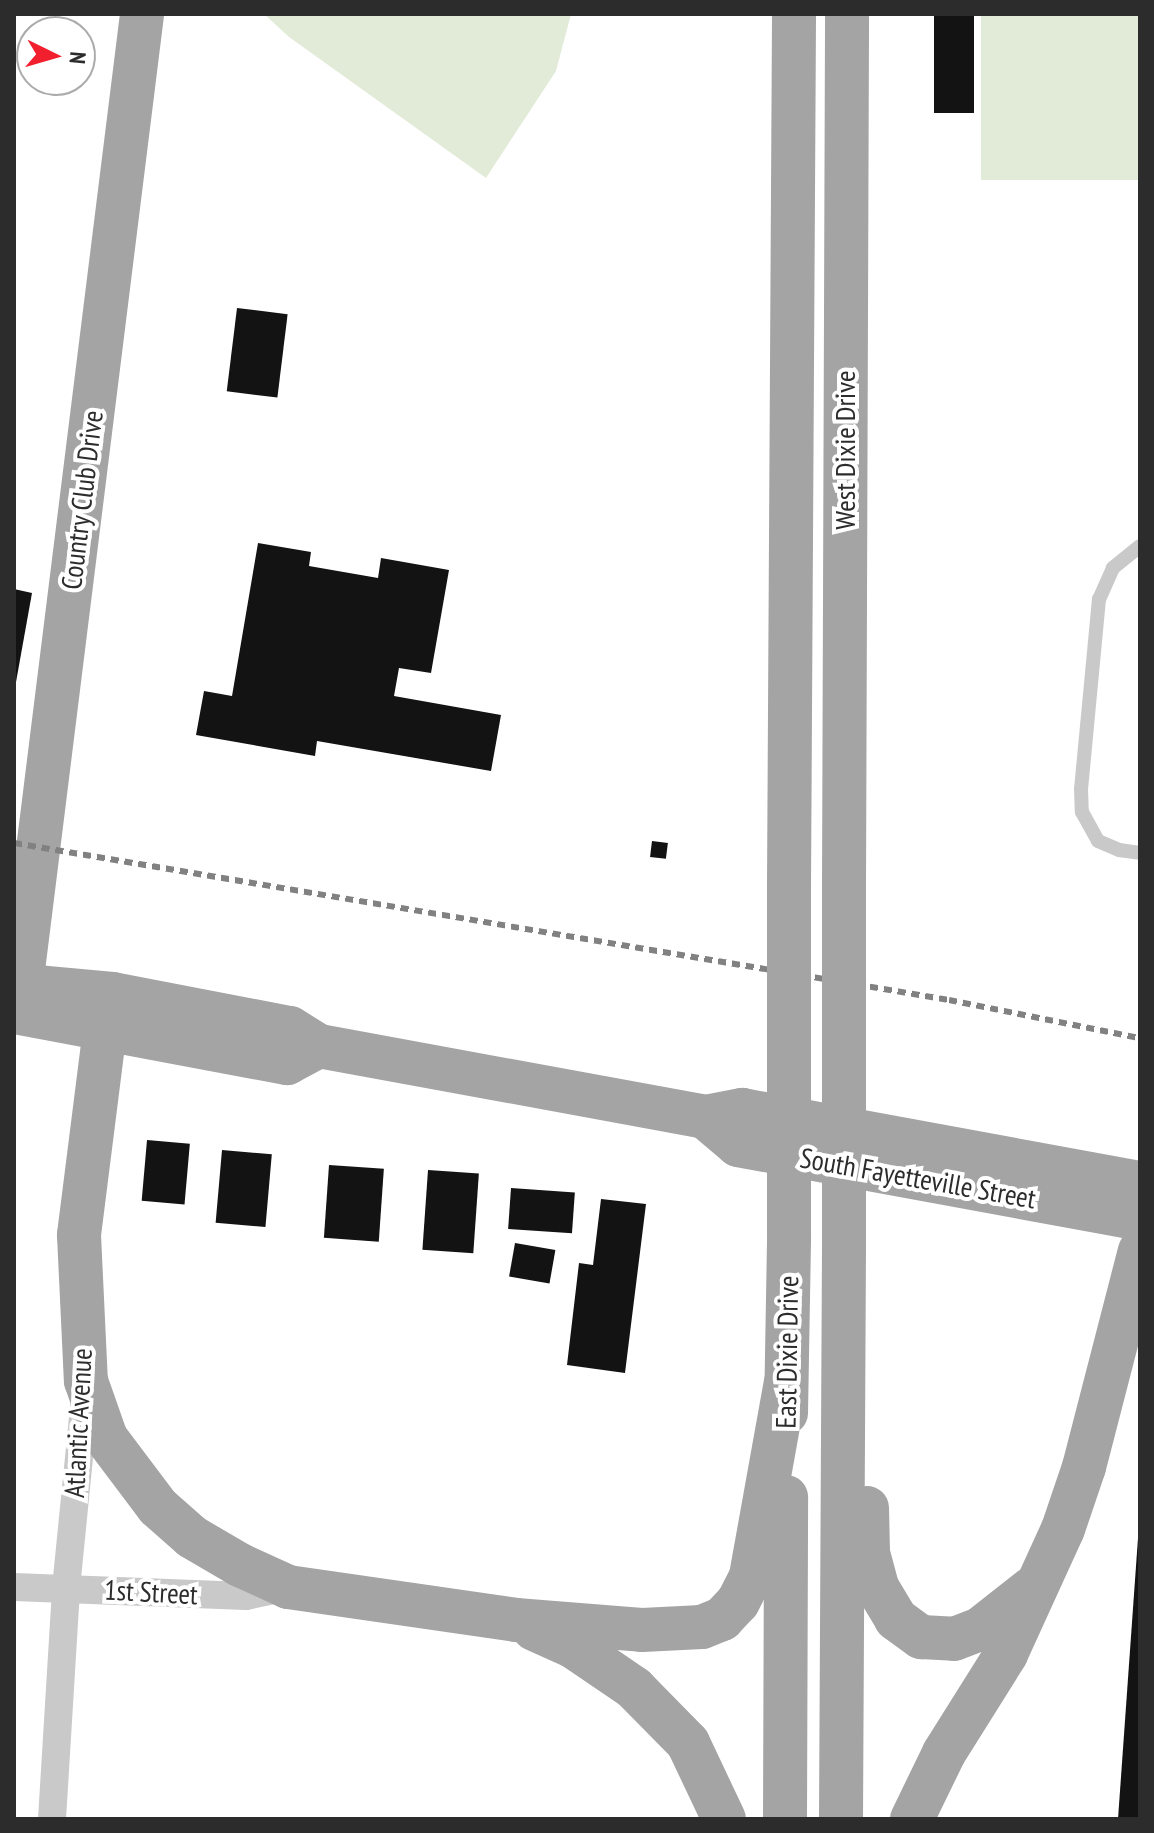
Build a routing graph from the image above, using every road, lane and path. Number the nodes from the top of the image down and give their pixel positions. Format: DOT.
graph roads {
  1 [pos="142,14"];
  2 [pos="794,14"];
  3 [pos="847,14"];
  4 [pos="1140,546"];
  5 [pos="1140,853"];
  6 [pos="789,886"];
  7 [pos="844,887"];
  8 [pos="16,994"];
  9 [pos="105,1029"];
  10 [pos="319,1046"];
  11 [pos="705,1117"];
  12 [pos="1140,1183"];
  13 [pos="1140,1219"];
  14 [pos="1140,1251"];
  15 [pos="86,1381"];
  16 [pos="786,1382"];
  17 [pos="841,1425"];
  18 [pos="1037,1583"];
  19 [pos="14,1587"];
  20 [pos="288,1587"];
  21 [pos="66,1588"];
  22 [pos="516,1620"];
  23 [pos="52,1819"];
  24 [pos="724,1819"];
  25 [pos="785,1819"];
  26 [pos="841,1819"];
  27 [pos="912,1819"];
  1 -- 8 [label="main road, Country Club Drive"];
  2 -- 6 [label="main road, West Dixie Drive"];
  3 -- 7 [label="main road, West Dixie Drive"];
  4 -- 5 [label="lane"];
  6 -- 16 [label="main road, East Dixie Drive, bridge"];
  7 -- 17 [label="main road, East Dixie Drive, bridge"];
  8 -- 9 [label="main road"];
  8 -- 10 [label="main road, South Fayetteville Street"];
  9 -- 10 [label="main road"];
  9 -- 15 [label="main road, Atlantic Avenue"];
  10 -- 11 [label="main road, South Fayetteville Street"];
  11 -- 12 [label="main road, South Fayetteville Street"];
  11 -- 13 [label="main road, South Fayetteville Street"];
  14 -- 18 [label="main road"];
  15 -- 20 [label="main road"];
  15 -- 21 [label="street, Atlantic Avenue"];
  16 -- 22 [label="main road"];
  16 -- 25 [label="main road, East Dixie Drive"];
  17 -- 18 [label="main road"];
  17 -- 26 [label="main road, East Dixie Drive"];
  18 -- 27 [label="main road"];
  19 -- 21 [label="street, 1st Street"];
  20 -- 21 [label="street, 1st Street"];
  20 -- 22 [label="main road"];
  21 -- 23 [label="street, Atlantic Avenue"];
  22 -- 24 [label="main road"];
}
